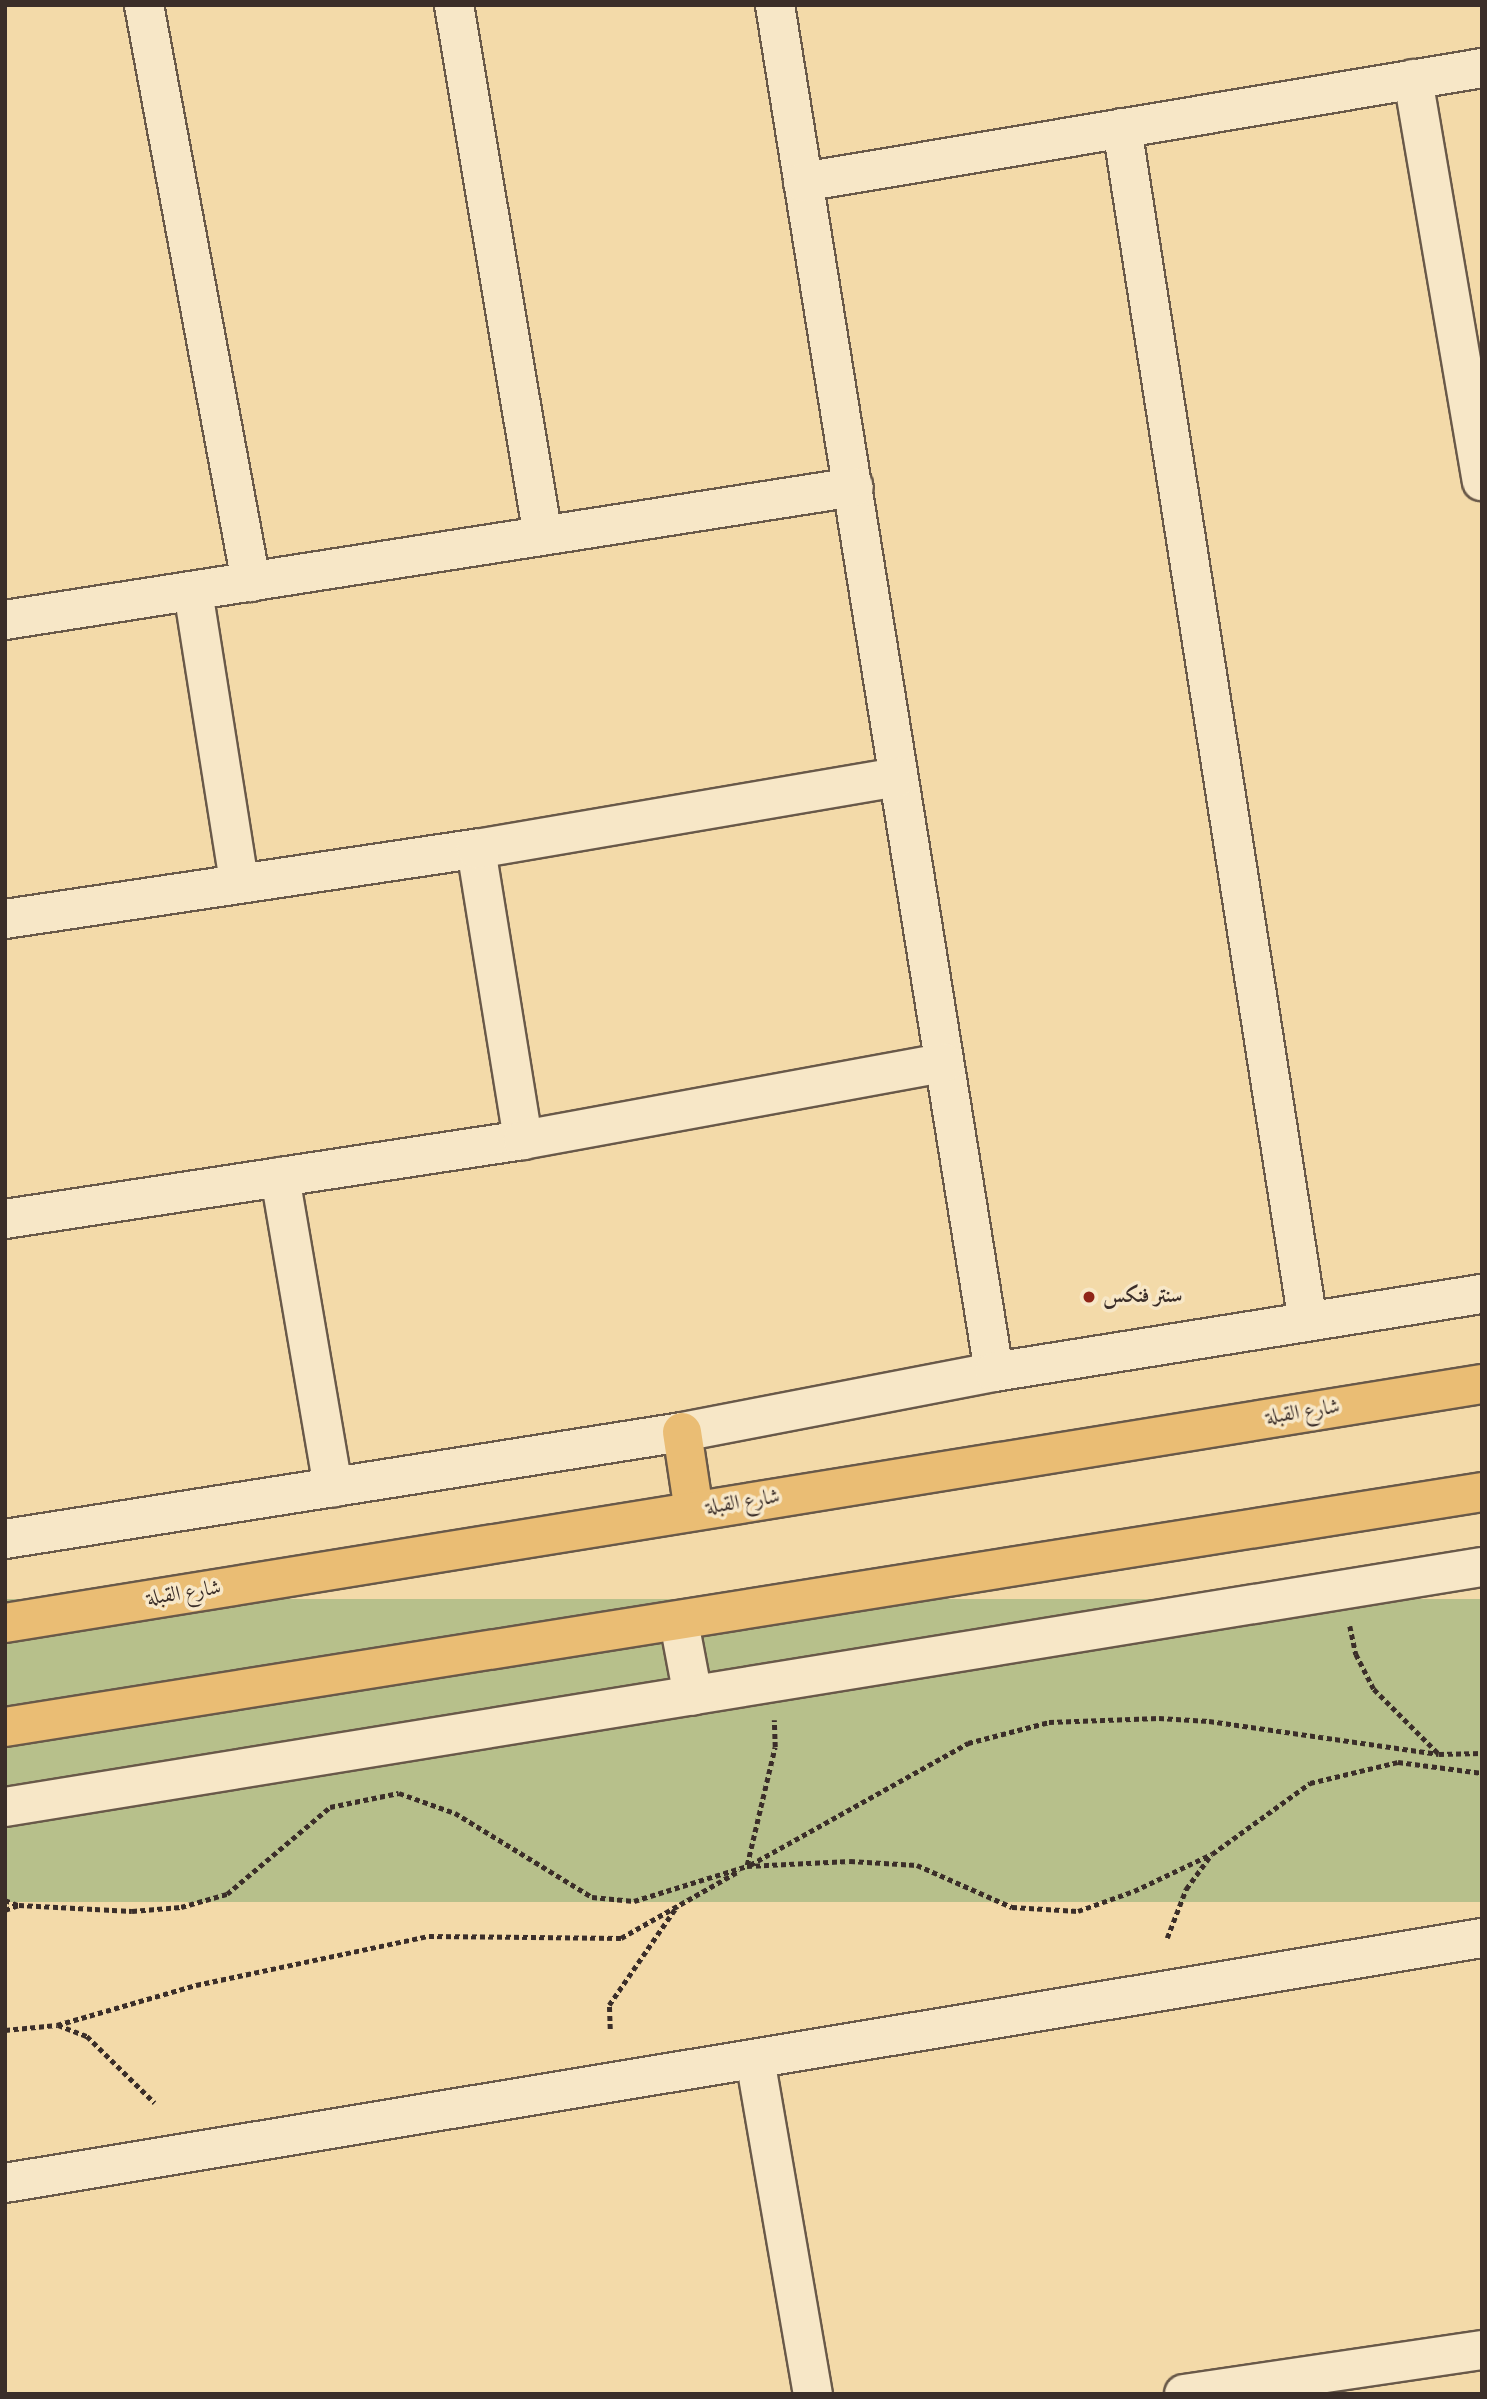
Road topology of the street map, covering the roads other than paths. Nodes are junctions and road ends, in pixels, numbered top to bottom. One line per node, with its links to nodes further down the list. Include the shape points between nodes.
1 (144, 5): 11 (street)
2 (454, 5): 10 (street)
3 (775, 5): 7 (street)
4 (1482, 68): 5 (street)
5 (1413, 79): 6 (street); 8 (street)
6 (1122, 128): 7 (street); 23 (street)
7 (803, 182): 9 (street)
8 (1482, 481)
9 (855, 488): 10 (street); 14 (street)
10 (543, 536): 11 (street)
11 (251, 582): 12 (street)
12 (193, 591): 13 (street); 16 (street)
13 (5, 620)
14 (898, 776): 15 (street); 18 (street)
15 (476, 849): 16 (street); 19 (street)
16 (239, 883): 17 (street)
17 (5, 919)
18 (944, 1063): 19 (street); 24 (street)
19 (523, 1140): 20 (street)
20 (280, 1177): 21 (street); 27 (street)
21 (5, 1219)
22 (1482, 1293): 23 (street)
23 (1308, 1322): 24 (street)
24 (994, 1371): 26 (street)
25 (1482, 1384): 29 (main road, شارع القبلة)
26 (682, 1432): 27 (street); 29 (main road)
27 (333, 1488): 30 (street)
28 (1482, 1492): 32 (main road)
29 (694, 1511): 33 (main road, شارع القبلة)
30 (5, 1539)
31 (1482, 1567): 34 (street)
32 (680, 1622): 34 (street); 35 (main road)
33 (5, 1623)
34 (693, 1696): 36 (street)
35 (5, 1727)
36 (5, 1807)
37 (1482, 1938): 38 (street)
38 (755, 2059): 39 (street); 41 (street)
39 (5, 2183)
40 (1482, 2350): 42 (street)
41 (813, 2394)
42 (1184, 2394)

